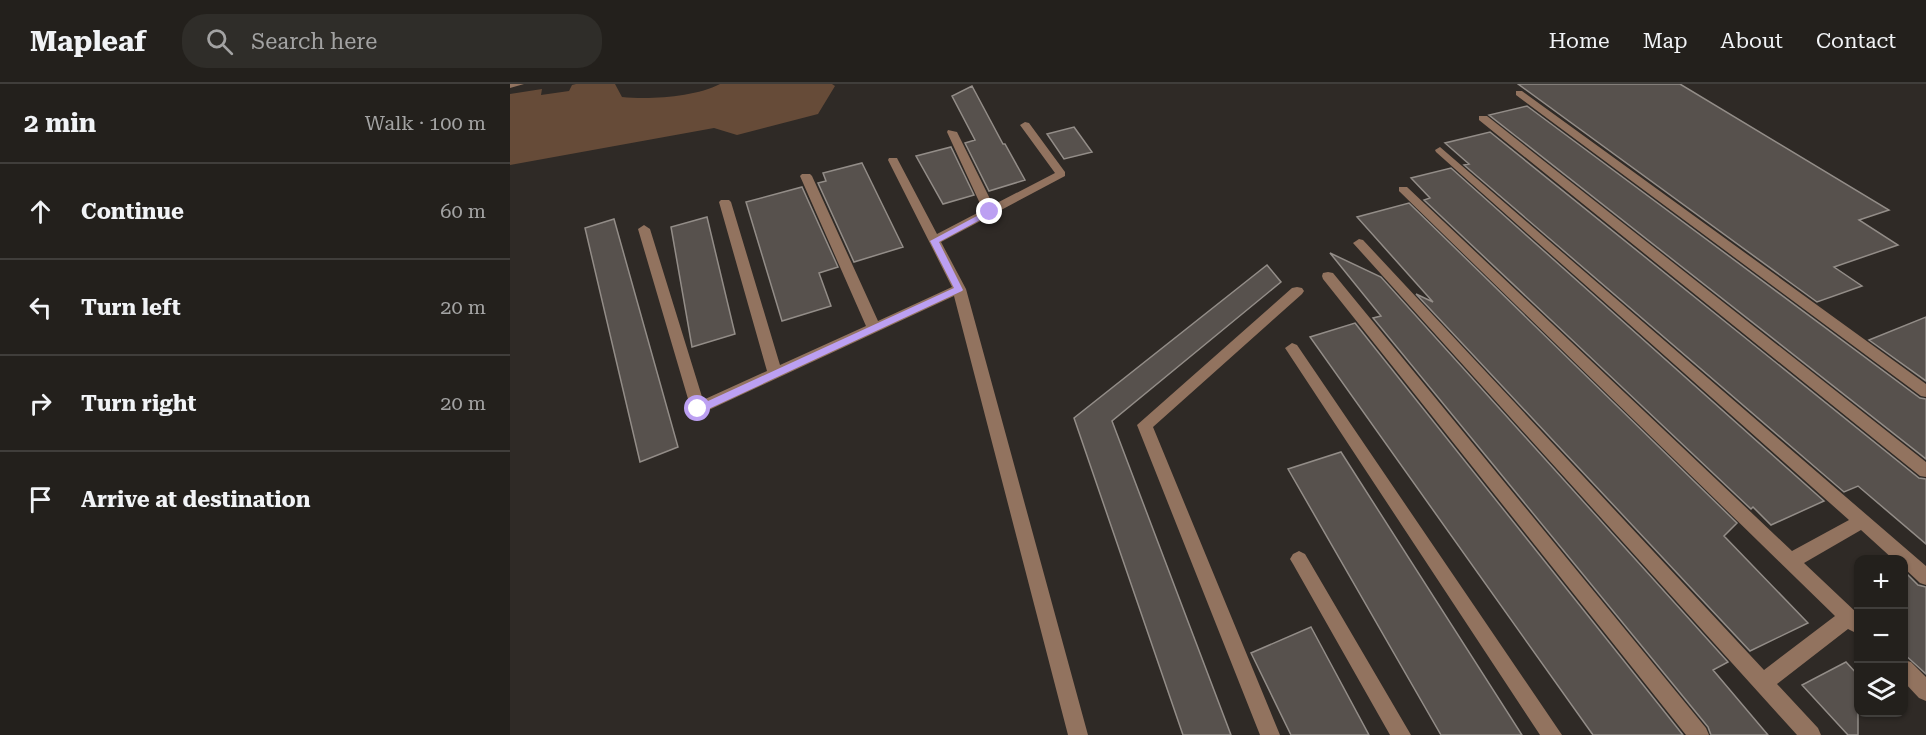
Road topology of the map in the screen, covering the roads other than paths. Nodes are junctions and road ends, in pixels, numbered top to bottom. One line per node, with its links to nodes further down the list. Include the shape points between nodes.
1 (519, 84): 2 (street)
2 (510, 85)
3 (1519, 93): 22 (street)
4 (1483, 118): 23 (street)
5 (1025, 125): 12 (street, via 1061,174)
6 (952, 132): 12 (street)
7 (1440, 150): 24 (street)
8 (893, 160): 14 (street)
9 (806, 176): 19 (street)
10 (1402, 189): 26 (street)
11 (725, 202): 21 (street)
12 (990, 212): 14 (street)
13 (644, 229): 21 (street, via 698,409)
14 (934, 241): 17 (street)
15 (1359, 243): 30 (street)
16 (1328, 276): 36 (street)
17 (959, 290): 19 (street); 32 (street)
18 (1297, 291): 33 (street, via 1145,425)
19 (874, 328): 21 (street)
20 (1292, 348): 35 (street)
21 (775, 374)
22 (1926, 392)
23 (1926, 471)
24 (1862, 521): 26 (street); 27 (street)
25 (1299, 559): 34 (street)
26 (1791, 561): 28 (street)
27 (1926, 577)
28 (1854, 622): 30 (street)
29 (1908, 673): 31 (street)
30 (1762, 683): 37 (street)
31 (1926, 691)
32 (1078, 735)
33 (1270, 735)
34 (1401, 735)
35 (1552, 735)
36 (1699, 735)
37 (1811, 735)

